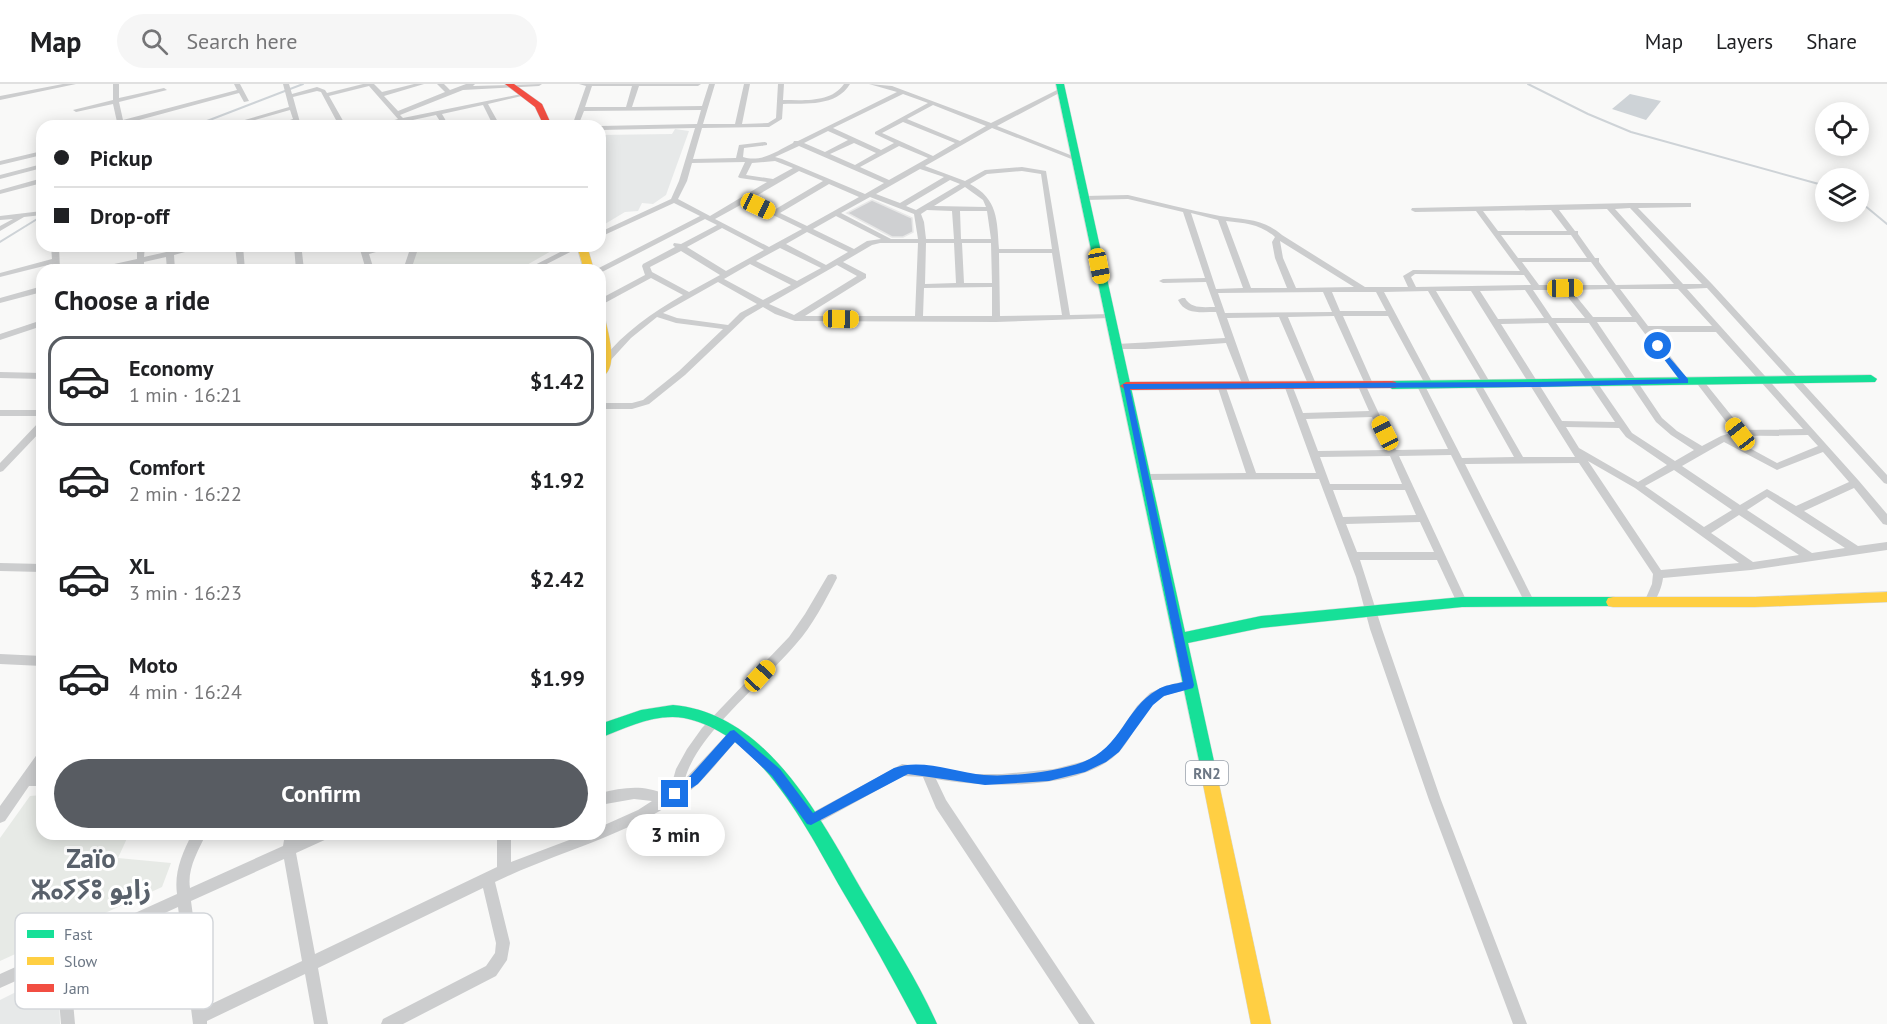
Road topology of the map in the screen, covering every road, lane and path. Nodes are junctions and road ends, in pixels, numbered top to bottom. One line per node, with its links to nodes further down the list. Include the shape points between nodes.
1 (73, 84): 29 (street)
2 (116, 84): 30 (street)
3 (371, 84): 27 (street); 28 (street)
4 (421, 84): 28 (street)
5 (440, 84): 25 (street)
6 (472, 84): 22 (street)
7 (510, 84): 8 (street); 22 (street); 26 (main road)
8 (539, 84)
9 (582, 84): 10 (street)
10 (590, 84): 11 (street); 37 (street)
11 (636, 84): 12 (street); 38 (street)
12 (678, 84): 13 (street)
13 (698, 84)
14 (712, 84): 36 (street)
15 (747, 84): 55 (street)
16 (782, 84): 32 (street)
17 (847, 84): 32 (street, via 823,101)
18 (872, 84): 24 (street)
19 (163, 87): 30 (street); 40 (street)
20 (238, 87): 31 (street); 40 (street)
21 (1061, 87): 57 (street); 70 (main road, RN2)
22 (464, 88): 25 (street)
23 (289, 90): 27 (street, via 317,89); 35 (street)
24 (902, 92): 34 (street); 59 (street)
25 (449, 93): 42 (street)
26 (524, 94): 33 (street); 53 (main road, via 538,106)
27 (326, 95): 48 (street)
28 (379, 95): 42 (street)
29 (0, 98)
30 (116, 100): 39 (street); 44 (street)
31 (246, 101)
32 (781, 102): 60 (street, via 779,119)
33 (485, 103): 41 (street); 52 (street)
34 (933, 103): 43 (street); 57 (street)
35 (292, 108): 46 (street); 47 (street)
36 (706, 108): 38 (street); 56 (street)
37 (580, 109): 38 (street); 54 (street)
38 (628, 109)
39 (76, 110)
40 (169, 110): 45 (street)
41 (438, 113): 50 (street); 51 (street)
42 (396, 114): 49 (street)
43 (901, 119): 63 (street, via 877,132); 64 (street)
44 (120, 120)
45 (132, 120)
46 (249, 120)
47 (296, 120)
48 (339, 120)
49 (401, 120)
50 (414, 120)
51 (442, 120)
52 (494, 120)
53 (545, 120)
54 (576, 120)
55 (738, 125): 56 (street); 60 (street)
56 (699, 126): 58 (street); 72 (street)
57 (991, 126): 64 (street); 70 (street)
58 (606, 128)
59 (827, 128): 61 (street); 62 (street)
60 (767, 135): 68 (street); 71 (street, via 740,147 739,158)
61 (854, 140): 65 (street); 67 (street)
62 (796, 142): 67 (street); 68 (street)
63 (899, 143): 65 (street); 69 (street)
64 (960, 143): 69 (street)
65 (882, 153): 75 (street)
66 (36, 154): 73 (street)
67 (826, 154): 75 (street)
68 (771, 156): 71 (street); 77 (street)
69 (933, 158): 74 (street)
70 (1076, 159): 87 (main road, RN2)
71 (745, 160): 72 (street); 80 (street, via 742,177)
72 (688, 161): 89 (street)
73 (0, 163)
74 (919, 166): 79 (street); 83 (street)
75 (856, 167): 83 (street)
76 (36, 168): 78 (street)
77 (798, 168): 80 (street); 81 (street)
78 (0, 177)
79 (948, 178): 84 (street); 93 (street)
80 (774, 181): 88 (street)
81 (829, 181): 86 (street); 102 (street)
82 (36, 183): 85 (street)
83 (890, 183): 86 (street)
84 (963, 185): 95 (street); 97 (street, via 981,194); 125 (street, via 991,170 1044,172)
85 (0, 192)
86 (868, 196): 93 (street); 103 (street)
87 (1085, 198): 99 (street, via 1128,197); 181 (main road, RN2)
88 (746, 199): 102 (street); 107 (street)
89 (674, 200): 107 (street); 112 (street)
90 (1631, 205): 91 (street); 92 (street); 156 (street)
91 (1688, 205)
92 (1609, 206): 94 (street); 158 (street)
93 (899, 207): 104 (street)
94 (1553, 207): 96 (street); 114 (street)
95 (925, 208): 98 (street); 104 (street)
96 (1478, 208): 100 (street); 113 (street)
97 (991, 209): 98 (street); 120 (street)
98 (957, 210): 119 (street)
99 (1186, 210): 108 (street); 150 (street)
100 (1415, 210)
101 (36, 213): 105 (street)
102 (774, 213): 111 (street)
103 (835, 213): 111 (street); 117 (street)
104 (917, 213): 118 (street)
105 (26, 214): 106 (street); 110 (street)
106 (0, 218)
107 (707, 218): 109 (street); 115 (street)
108 (1221, 218): 116 (street, via 1261,224); 162 (street)
109 (721, 226): 122 (street); 123 (street)
110 (0, 229)
111 (807, 229): 121 (street); 130 (street)
112 (606, 232)
113 (1497, 233): 114 (street); 133 (street)
114 (1575, 233): 134 (street)
115 (665, 237): 122 (street); 144 (street)
116 (1279, 237): 160 (street, via 1279,258); 164 (street)
117 (890, 241): 118 (street); 130 (street, via 874,242)
118 (921, 241): 119 (street); 154 (street)
119 (957, 242): 120 (street); 155 (street)
120 (994, 242): 124 (street)
121 (779, 244): 123 (street); 145 (street)
122 (680, 247): 148 (street, via 646,266); 149 (street)
123 (769, 250): 136 (street)
124 (994, 251): 125 (street); 153 (street)
125 (1056, 251): 182 (street)
126 (56, 252): 132 (street)
127 (141, 252): 135 (street)
128 (178, 252): 131 (street)
129 (566, 252): 142 (street)
130 (854, 252): 137 (street)
131 (170, 254): 135 (street); 141 (street)
132 (56, 260): 138 (street); 139 (street)
133 (1516, 260): 134 (street); 146 (street)
134 (1596, 260): 157 (street)
135 (140, 261): 140 (street)
136 (750, 261): 149 (street); 152 (street)
137 (837, 262): 145 (street); 183 (street, via 863,276)
138 (41, 264)
139 (56, 264)
140 (126, 264)
141 (171, 264)
142 (541, 264)
143 (36, 265): 147 (street)
144 (606, 266)
145 (827, 268): 152 (street)
146 (1525, 273): 161 (street); 166 (street, via 1413,272 1407,276)
147 (0, 275)
148 (651, 275): 171 (street); 172 (street)
149 (722, 277): 171 (street); 175 (street)
150 (1209, 280): 151 (street); 170 (street)
151 (1164, 281)
152 (798, 285): 175 (street)
153 (997, 285): 155 (street); 185 (street)
154 (920, 286): 155 (street); 184 (street)
155 (960, 286)
156 (1709, 286): 158 (street); 202 (street)
157 (1615, 287): 158 (street); 159 (street); 186 (street)
158 (1680, 287): 193 (street)
159 (1565, 288): 161 (street); 187 (street)
160 (1292, 289): 162 (street); 163 (street)
161 (1533, 289): 168 (street); 188 (street)
162 (1248, 290): 170 (street)
163 (1326, 290): 164 (street); 180 (street)
164 (1364, 290): 165 (street)
165 (1379, 290): 166 (street); 177 (street)
166 (1413, 290): 167 (street)
167 (1431, 290): 168 (street); 209 (street)
168 (1474, 290): 189 (street)
169 (36, 291): 174 (street)
170 (1213, 291): 176 (street)
171 (689, 296): 178 (street)
172 (606, 299)
173 (1182, 300): 176 (street, via 1191,309)
174 (0, 301)
175 (763, 304): 183 (street); 191 (street, via 742,315)
176 (1221, 313): 179 (street); 195 (street)
177 (1391, 313): 180 (street); 208 (street)
178 (656, 314): 191 (street); 197 (street)
179 (1282, 314): 180 (street); 206 (street)
180 (1336, 314): 207 (street)
181 (1110, 316): 182 (street); 196 (main road, RN2)
182 (1066, 317): 185 (street)
183 (795, 318): 184 (street)
184 (919, 319): 185 (street)
185 (996, 319)
186 (1637, 319): 187 (street); 192 (street)
187 (1591, 320): 188 (street); 203 (street)
188 (1550, 321): 189 (street); 205 (street)
189 (1494, 322): 211 (street)
190 (36, 325): 194 (street)
191 (730, 328): 215 (street, via 646,402)
192 (1644, 329): 193 (street); 201 (street)
193 (1717, 329): 204 (street)
194 (0, 337)
195 (1230, 340): 196 (street); 214 (street)
196 (1117, 347): 212 (main road, RN2)
197 (606, 360)
198 (0, 375): 199 (street)
199 (36, 376)
200 (1871, 379): 202 (main road)
201 (1692, 381): 203 (main road); 204 (main road); 224 (street)
202 (1796, 381): 204 (main road); 238 (street)
203 (1635, 382): 205 (main road); 228 (street, via 1665,427)
204 (1765, 382): 223 (street)
205 (1592, 383): 211 (main road); 221 (street)
206 (1312, 384): 207 (main road); 210 (main road)
207 (1365, 384): 208 (main road); 218 (street)
208 (1424, 384): 209 (main road); 231 (street)
209 (1482, 384): 211 (main road); 232 (street)
210 (1288, 385): 214 (main road); 219 (street)
211 (1536, 385): 220 (street)
212 (1126, 386): 213 (main road); 237 (main road, RN2)
213 (1221, 386): 214 (main road); 236 (street)
214 (1247, 386)
215 (606, 406)
216 (0, 413): 217 (street)
217 (36, 413)
218 (1375, 414): 219 (street); 229 (street)
219 (1300, 416): 230 (street)
220 (1560, 424): 221 (street); 227 (street)
221 (1620, 425): 234 (street)
222 (36, 431): 235 (street)
223 (1809, 432): 224 (street); 226 (street)
224 (1740, 434): 225 (street)
225 (1724, 438): 226 (street, via 1777,467); 228 (street)
226 (1822, 448): 240 (street)
227 (1575, 449): 233 (street); 241 (street)
228 (1701, 450): 234 (street)
229 (1395, 453): 230 (street); 231 (street); 242 (street)
230 (1315, 454): 239 (street)
231 (1457, 456): 232 (street); 261 (street)
232 (1520, 460): 233 (street)
233 (1582, 460): 257 (street)
234 (1673, 465): 241 (street); 244 (street)
235 (0, 470)
236 (1252, 476): 237 (street); 239 (street)
237 (1146, 477): 264 (main road, RN2)
238 (1887, 481)
239 (1325, 482): 242 (street); 246 (street)
240 (1856, 483): 243 (street); 247 (street)
241 (1638, 486): 248 (street)
242 (1410, 487): 245 (street)
243 (1797, 510): 244 (street, via 1767,492); 250 (street)
244 (1740, 511): 248 (street); 253 (street)
245 (1422, 518): 246 (street); 252 (street)
246 (1341, 521): 251 (street)
247 (1887, 521)
248 (1703, 533): 254 (street)
249 (1887, 546): 250 (street)
250 (1856, 550): 253 (street)
251 (1353, 556): 252 (street); 263 (street)
252 (1441, 556): 262 (street)
253 (1808, 556): 254 (street)
254 (1751, 566): 257 (street)
255 (0, 567): 256 (street)
256 (36, 568)
257 (1658, 574): 260 (street)
258 (832, 578): 268 (street, via 793,640)
259 (1887, 597): 260 (main road, via 1755,602)
260 (1650, 600): 261 (main road)
261 (1529, 601): 262 (main road)
262 (1462, 602): 263 (main road)
263 (1372, 612): 264 (main road, via 1261,622); 302 (street, via 1431,790)
264 (1180, 639): 267 (main road, RN2)
265 (0, 659): 266 (street)
266 (36, 661)
267 (1189, 685): 272 (street, via 1161,692 1149,701 1114,748 1085,767 1049,776 985,780); 301 (main road, RN2)
268 (715, 722): 269 (main road, via 695,714 671,712); 270 (main road); 275 (street, via 686,763)
269 (606, 729)
270 (734, 735): 275 (street, via 694,780); 278 (main road, via 776,772)
271 (36, 766): 273 (street)
272 (927, 772): 278 (street, via 902,770); 300 (street, via 941,804)
273 (26, 780): 274 (street); 277 (street)
274 (36, 780)
275 (670, 797): 276 (street, via 642,792); 279 (street)
276 (606, 798)
277 (0, 817)
278 (811, 820): 299 (main road)
279 (606, 831)
280 (196, 840): 288 (street, via 182,880)
281 (291, 840): 285 (street)
282 (311, 840): 285 (street)
283 (504, 840): 286 (street)
284 (584, 840): 286 (street)
285 (289, 850): 288 (street); 291 (street)
286 (504, 871): 287 (street)
287 (488, 879): 291 (street); 298 (street, via 503,943 498,963 491,971)
288 (183, 897): 289 (street); 290 (street)
289 (150, 913)
290 (185, 913)
291 (310, 964): 295 (street); 297 (street)
292 (15, 975): 293 (street)
293 (0, 981)
294 (67, 1009): 296 (street)
295 (200, 1021)
296 (68, 1024)
297 (321, 1024)
298 (388, 1024)
299 (927, 1024)
300 (1089, 1024)
301 (1261, 1024)
302 (1520, 1024)

